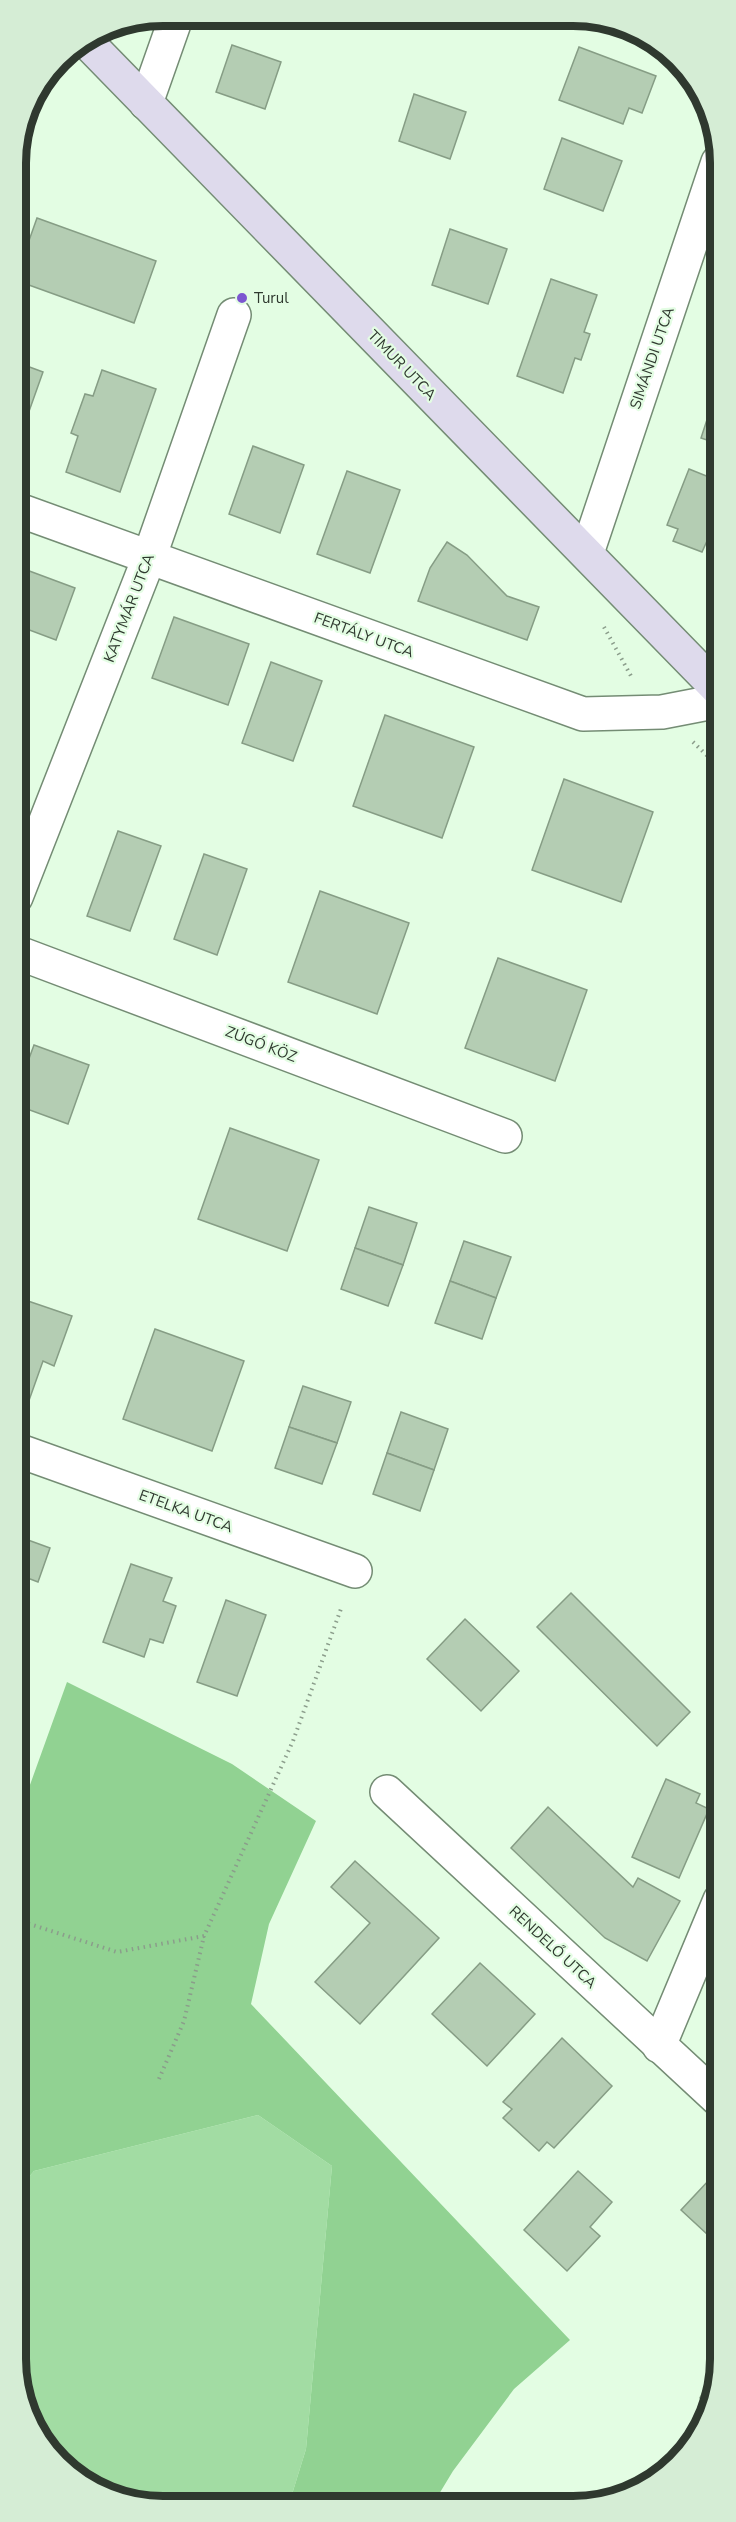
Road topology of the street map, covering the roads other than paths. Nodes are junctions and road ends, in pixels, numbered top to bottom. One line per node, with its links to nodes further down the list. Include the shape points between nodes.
1 (173, 26): 3 (street)
2 (92, 46): 3 (street, TIMUR UTCA)
3 (146, 103): 7 (street, TIMUR UTCA)
4 (711, 183): 7 (street, SIMÁNDI UTCA)
5 (234, 315): 8 (street, KATYMÁR UTCA)
6 (26, 512): 8 (street, FERTÁLY UTCA)
7 (587, 553): 9 (street, TIMUR UTCA)
8 (149, 558): 10 (street, FERTÁLY UTCA, via 583,714 662,712); 11 (street, KATYMÁR UTCA)
9 (711, 681)
10 (711, 703)
11 (26, 872)
12 (26, 956): 13 (street, ZÚGÓ KÖZ)
13 (505, 1136)
14 (26, 1453): 15 (street, ETELKA UTCA)
15 (355, 1571)
16 (387, 1792): 18 (street, RENDELŐ UTCA)
17 (710, 1923): 18 (street)
18 (659, 2046): 19 (street, RENDELŐ UTCA)
19 (710, 2092)

